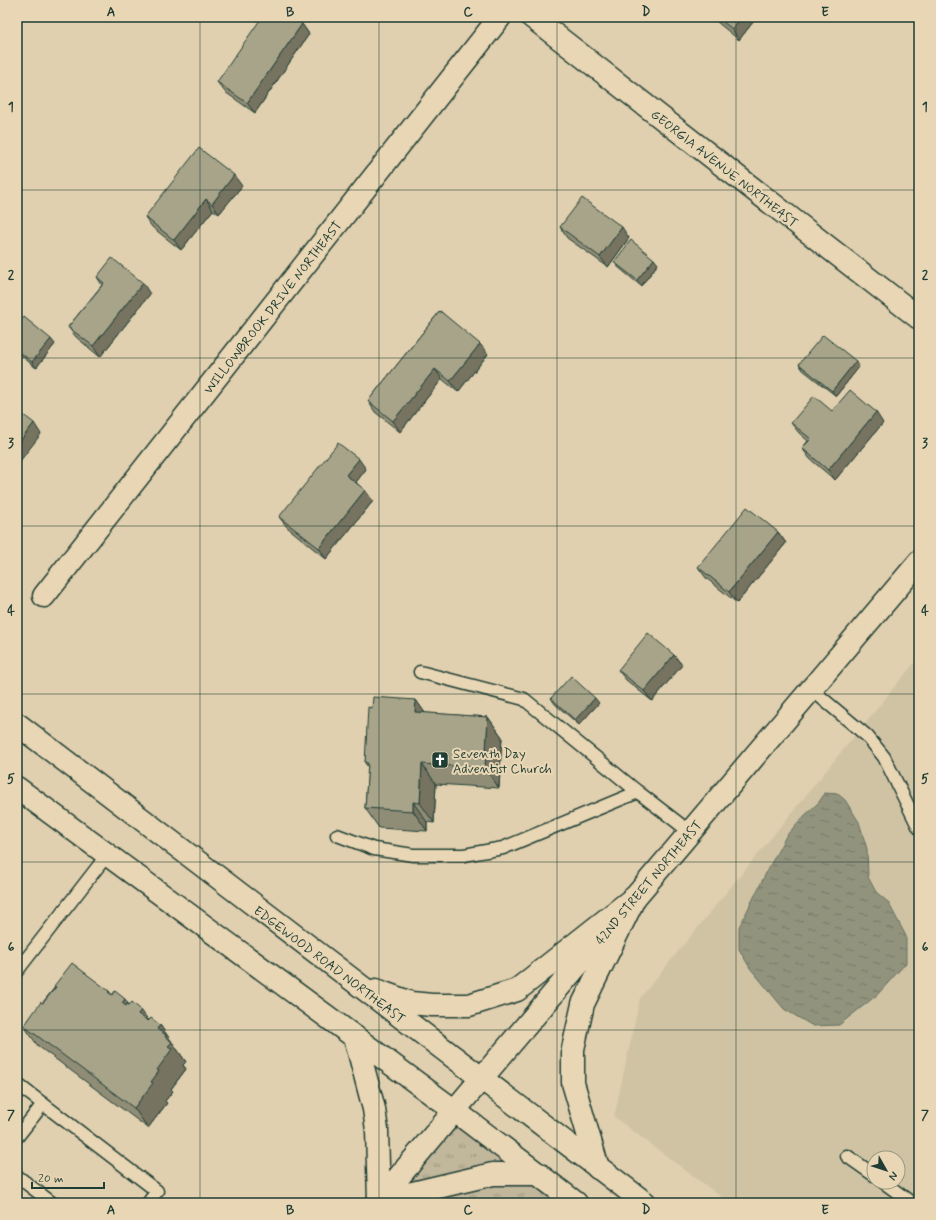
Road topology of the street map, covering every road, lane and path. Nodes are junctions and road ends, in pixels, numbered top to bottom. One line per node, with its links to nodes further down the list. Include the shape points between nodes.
1 (500, 17): 5 (main road, WILLOWBROOK DRIVE NORTHEAST)
2 (532, 17): 3 (main road, GEORGIA AVENUE NORTHEAST)
3 (919, 318)
4 (919, 562): 7 (main road, 42ND STREET NORTHEAST)
5 (44, 596)
6 (420, 672): 10 (lane, via 524,699)
7 (811, 689): 11 (lane, via 867,736 884,757); 12 (main road, 42ND STREET NORTHEAST)
8 (17, 724): 17 (main road, EDGEWOOD ROAD NORTHEAST)
9 (17, 788): 14 (main road)
10 (638, 792): 12 (lane); 13 (lane, via 503,848 464,855 413,856 374,849)
11 (919, 828)
12 (690, 832): 15 (main road, 42ND STREET NORTHEAST)
13 (337, 835)
14 (107, 854): 16 (lane); 18 (main road)
15 (635, 897): 17 (main road, via 517,990 469,1005 432,1006 411,1003); 19 (main road, 42ND STREET NORTHEAST); 25 (main road, via 583,1004 573,1050 573,1084)
16 (17, 971)
17 (355, 983): 19 (main road, EDGEWOOD ROAD NORTHEAST)
18 (355, 1037): 22 (main road); 30 (main road, via 377,1130)
19 (481, 1079): 22 (main road, 42ND STREET NORTHEAST); 25 (main road, EDGEWOOD ROAD NORTHEAST)
20 (17, 1084): 21 (lane)
21 (42, 1104): 23 (lane); 32 (lane, via 157,1191)
22 (455, 1111): 27 (main road); 30 (main road, 42ND STREET NORTHEAST)
23 (17, 1138)
24 (848, 1156): 26 (lane)
25 (598, 1168): 34 (main road, EDGEWOOD ROAD NORTHEAST)
26 (866, 1169)
27 (539, 1174): 30 (main road, via 493,1174); 33 (main road)
28 (17, 1176): 31 (lane)
29 (894, 1190): 35 (lane)
30 (378, 1202)
31 (52, 1203)
32 (148, 1203)
33 (576, 1203)
34 (644, 1203)
35 (912, 1203)

